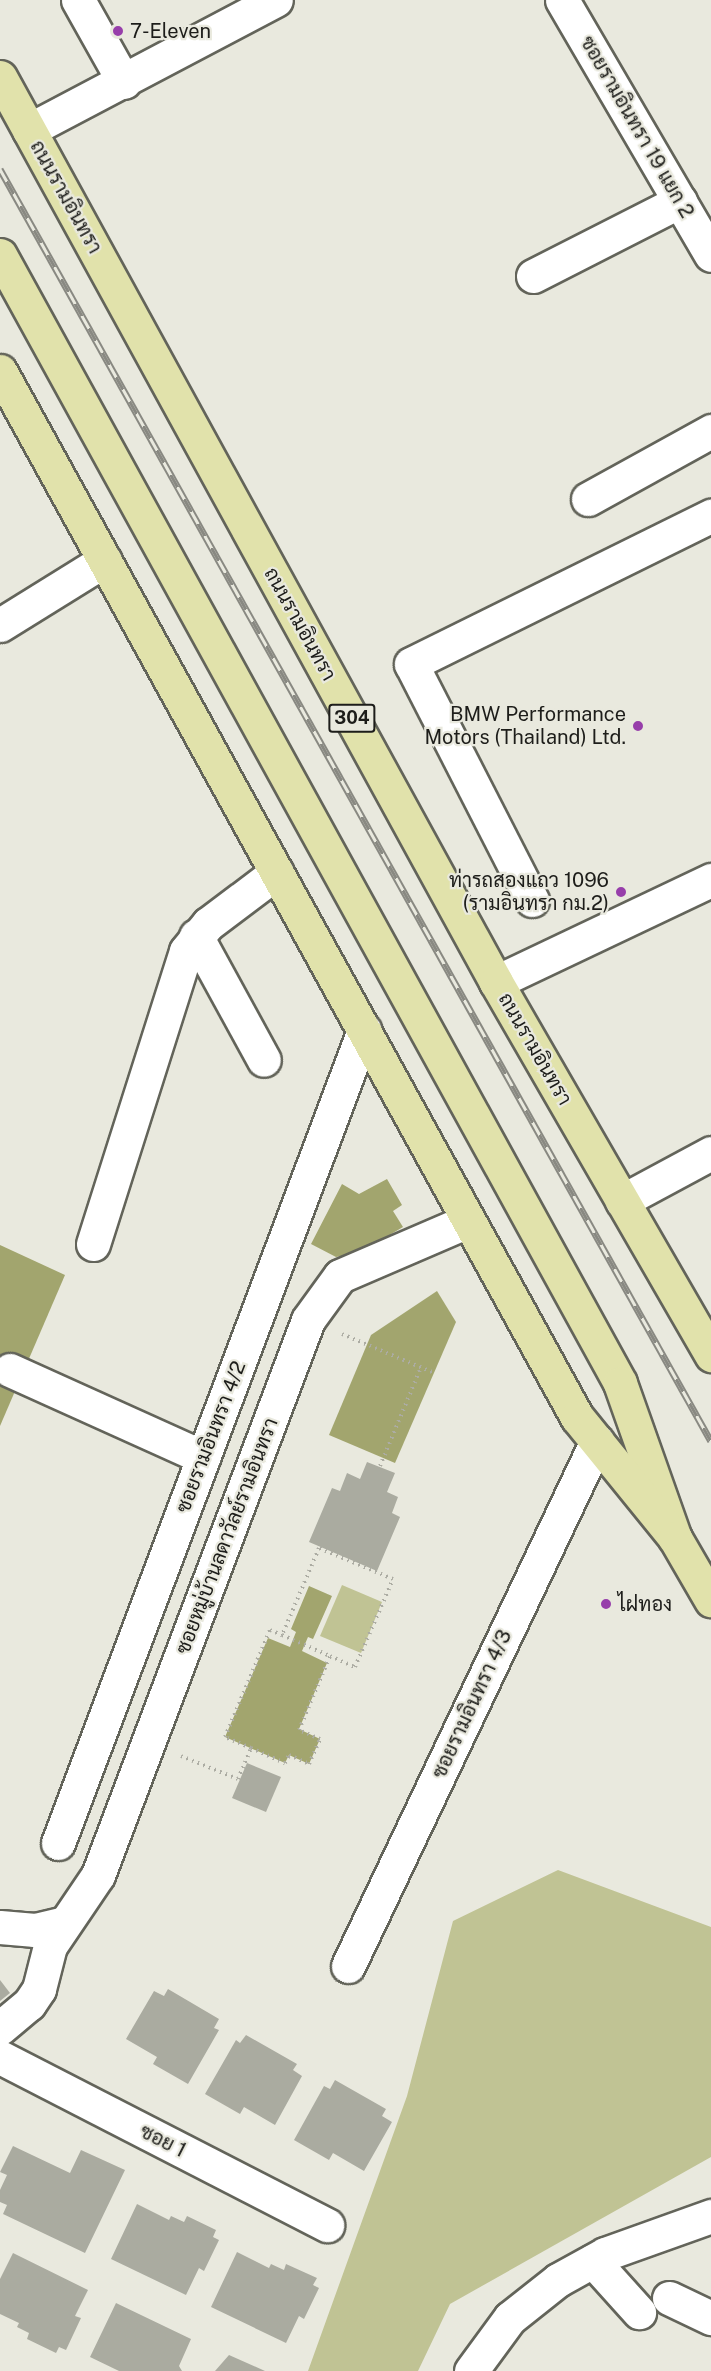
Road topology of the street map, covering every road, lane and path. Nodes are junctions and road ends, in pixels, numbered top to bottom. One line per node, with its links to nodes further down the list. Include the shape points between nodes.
1 (78, 0): 5 (street)
2 (276, 0): 5 (street)
3 (562, 0): 7 (street, ซอยรามอินทรา 19 แยก 2)
4 (0, 77): 6 (main road, ถนนรามอินทรา / 304)
5 (124, 82): 6 (street)
6 (29, 130): 21 (main road, ถนนรามอินทรา / 304)
7 (680, 201): 9 (street, ซอยรามอินทรา 19 แยก 2); 10 (street)
8 (0, 255): 36 (main road, via 137,498 620,1383)
9 (711, 255)
10 (533, 276)
11 (0, 371): 15 (main road)
12 (711, 431): 13 (street)
13 (588, 500)
14 (711, 516): 19 (street, via 411,664)
15 (105, 560): 16 (street); 17 (main road)
16 (0, 625)
17 (277, 872): 20 (street); 22 (main road)
18 (711, 879): 21 (street)
19 (532, 900)
20 (196, 936): 23 (street); 27 (street, via 178,969)
21 (496, 982): 25 (main road, ถนนรามอินทรา / 304)
22 (364, 1030): 26 (main road); 34 (street, ซอยรามอินทรา 4/2)
23 (264, 1060)
24 (711, 1153): 25 (street)
25 (622, 1201): 29 (main road, ถนนรามอินทรา / 304)
26 (468, 1221): 28 (street, ซอยหมู่บ้านลดาวัลย์รามอินทรา, via 340,1276); 33 (main road, via 577,1417)
27 (93, 1244)
28 (308, 1320): 30 (path); 40 (street, ซอยหมู่บ้านลดาวัลย์รามอินทรา)
29 (711, 1355)
30 (421, 1367): 32 (path); 35 (path)
31 (10, 1370): 34 (street)
32 (432, 1372)
33 (597, 1441): 36 (main road); 45 (street, ซอยรามอินทรา 4/3)
34 (203, 1457): 42 (street, ซอยรามอินทรา 4/2)
35 (380, 1466)
36 (675, 1539): 37 (main road)
37 (711, 1600)
38 (282, 1635): 39 (path); 39 (path, via 319,1548 393,1579 356,1667); 41 (path, via 270,1630 225,1737)
39 (330, 1656): 41 (path, via 299,1730 320,1739 309,1764 289,1755 285,1763)
40 (148, 1742): 41 (path, via 237,1779); 43 (street, ซอยหมู่บ้านลดาวัลย์รามอินทรา, via 99,1875)
41 (251, 1748)
42 (58, 1843)
43 (61, 1924): 44 (street, via 35,1930); 46 (street, ซอยหมู่บ้านลดาวัลย์รามอินทรา, via 45,1958 39,1989 29,2004)
44 (0, 1927)
45 (348, 1966)
46 (0, 2028)
47 (0, 2057): 49 (street, ซอย 1)
48 (711, 2216): 50 (street)
49 (327, 2225)
50 (593, 2261): 52 (street); 54 (street, via 526,2304)
51 (669, 2298): 53 (street)
52 (639, 2312)
53 (711, 2318)
54 (471, 2371)

